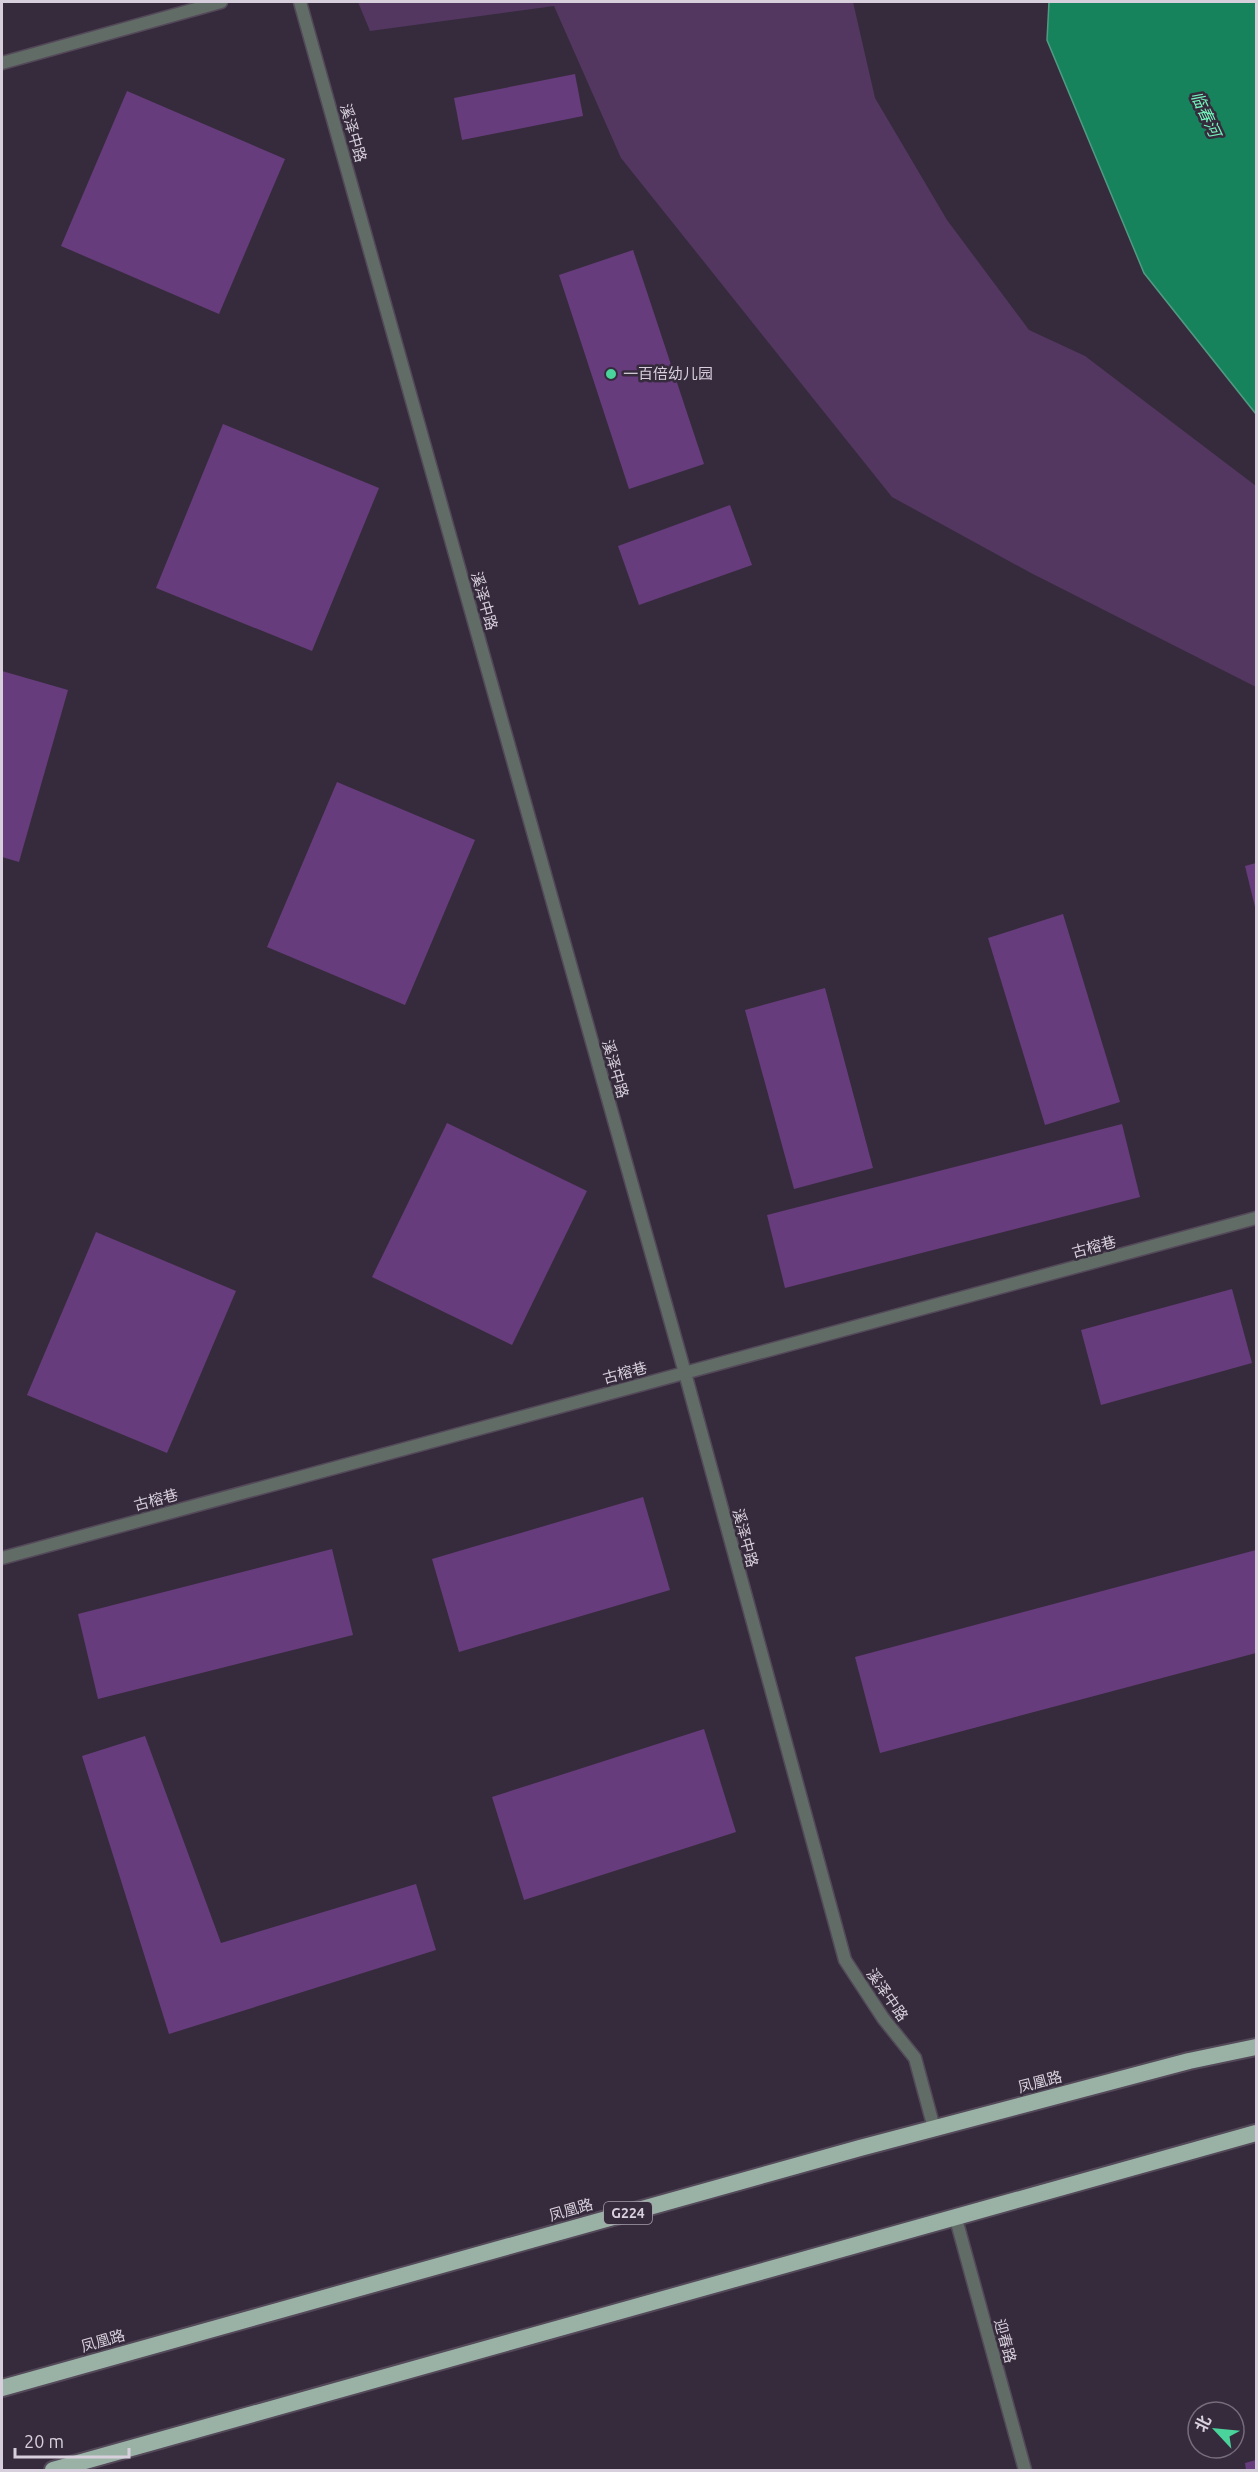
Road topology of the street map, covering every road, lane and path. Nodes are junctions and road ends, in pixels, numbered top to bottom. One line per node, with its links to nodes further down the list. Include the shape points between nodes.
1 (221, 2): 3 (street)
2 (300, 2): 5 (street, 溪泽中路)
3 (2, 63)
4 (1257, 1218): 5 (street, 古榕巷)
5 (685, 1373): 6 (street, 古榕巷); 8 (street, 溪泽中路, via 845,1960 915,2058)
6 (2, 1558)
7 (1257, 2047): 8 (highway, 凤凰路 / G224)
8 (934, 2128): 11 (highway, 凤凰路 / G224)
9 (1257, 2133): 10 (highway)
10 (956, 2219): 12 (highway); 13 (street, 迎春路)
11 (2, 2388)
12 (53, 2470)
13 (1025, 2470)

